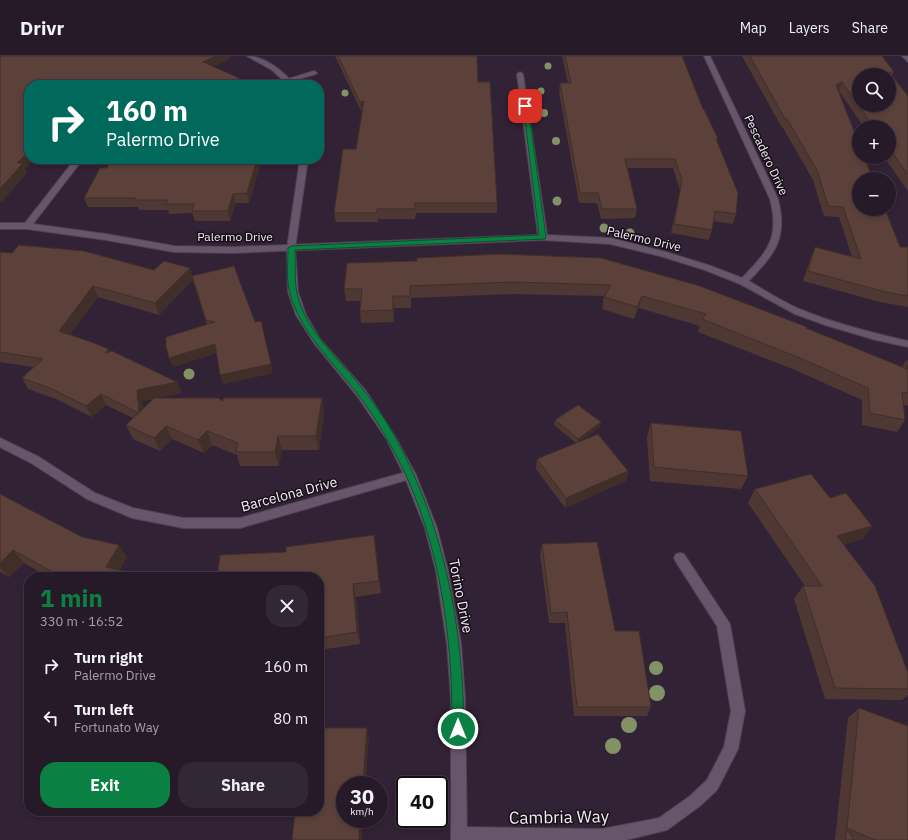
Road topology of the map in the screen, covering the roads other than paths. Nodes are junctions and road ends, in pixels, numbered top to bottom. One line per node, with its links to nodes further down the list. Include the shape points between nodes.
1 (250, 56): 7 (street)
2 (707, 56): 15 (street, Pescadero Drive, via 778,212 777,238 766,257)
3 (905, 56): 4 (street)
4 (908, 60)
5 (314, 73): 8 (street)
6 (520, 74): 13 (street)
7 (288, 80)
8 (295, 80)
9 (76, 164): 12 (street)
10 (303, 164): 14 (street, Torino Drive)
11 (0, 226): 12 (street, Palermo Drive)
12 (27, 226): 14 (street, Palermo Drive, via 174,249)
13 (543, 237): 14 (street, Palermo Drive); 15 (street, Palermo Drive, via 610,241 663,254)
14 (291, 248): 18 (street, Torino Drive, via 293,292 302,315 317,341 362,394 391,438)
15 (743, 282): 16 (street, Palermo Drive, via 798,312 876,337)
16 (908, 344)
17 (0, 442): 18 (street, Barcelona Drive, via 35,460 91,496 132,513 183,523 240,523)
18 (410, 475): 20 (street, Torino Drive, via 438,557 454,644 458,699)
19 (680, 558): 20 (street, Cambria Way, via 722,624 738,711 731,749 712,785 662,825 602,837)
20 (459, 837)

